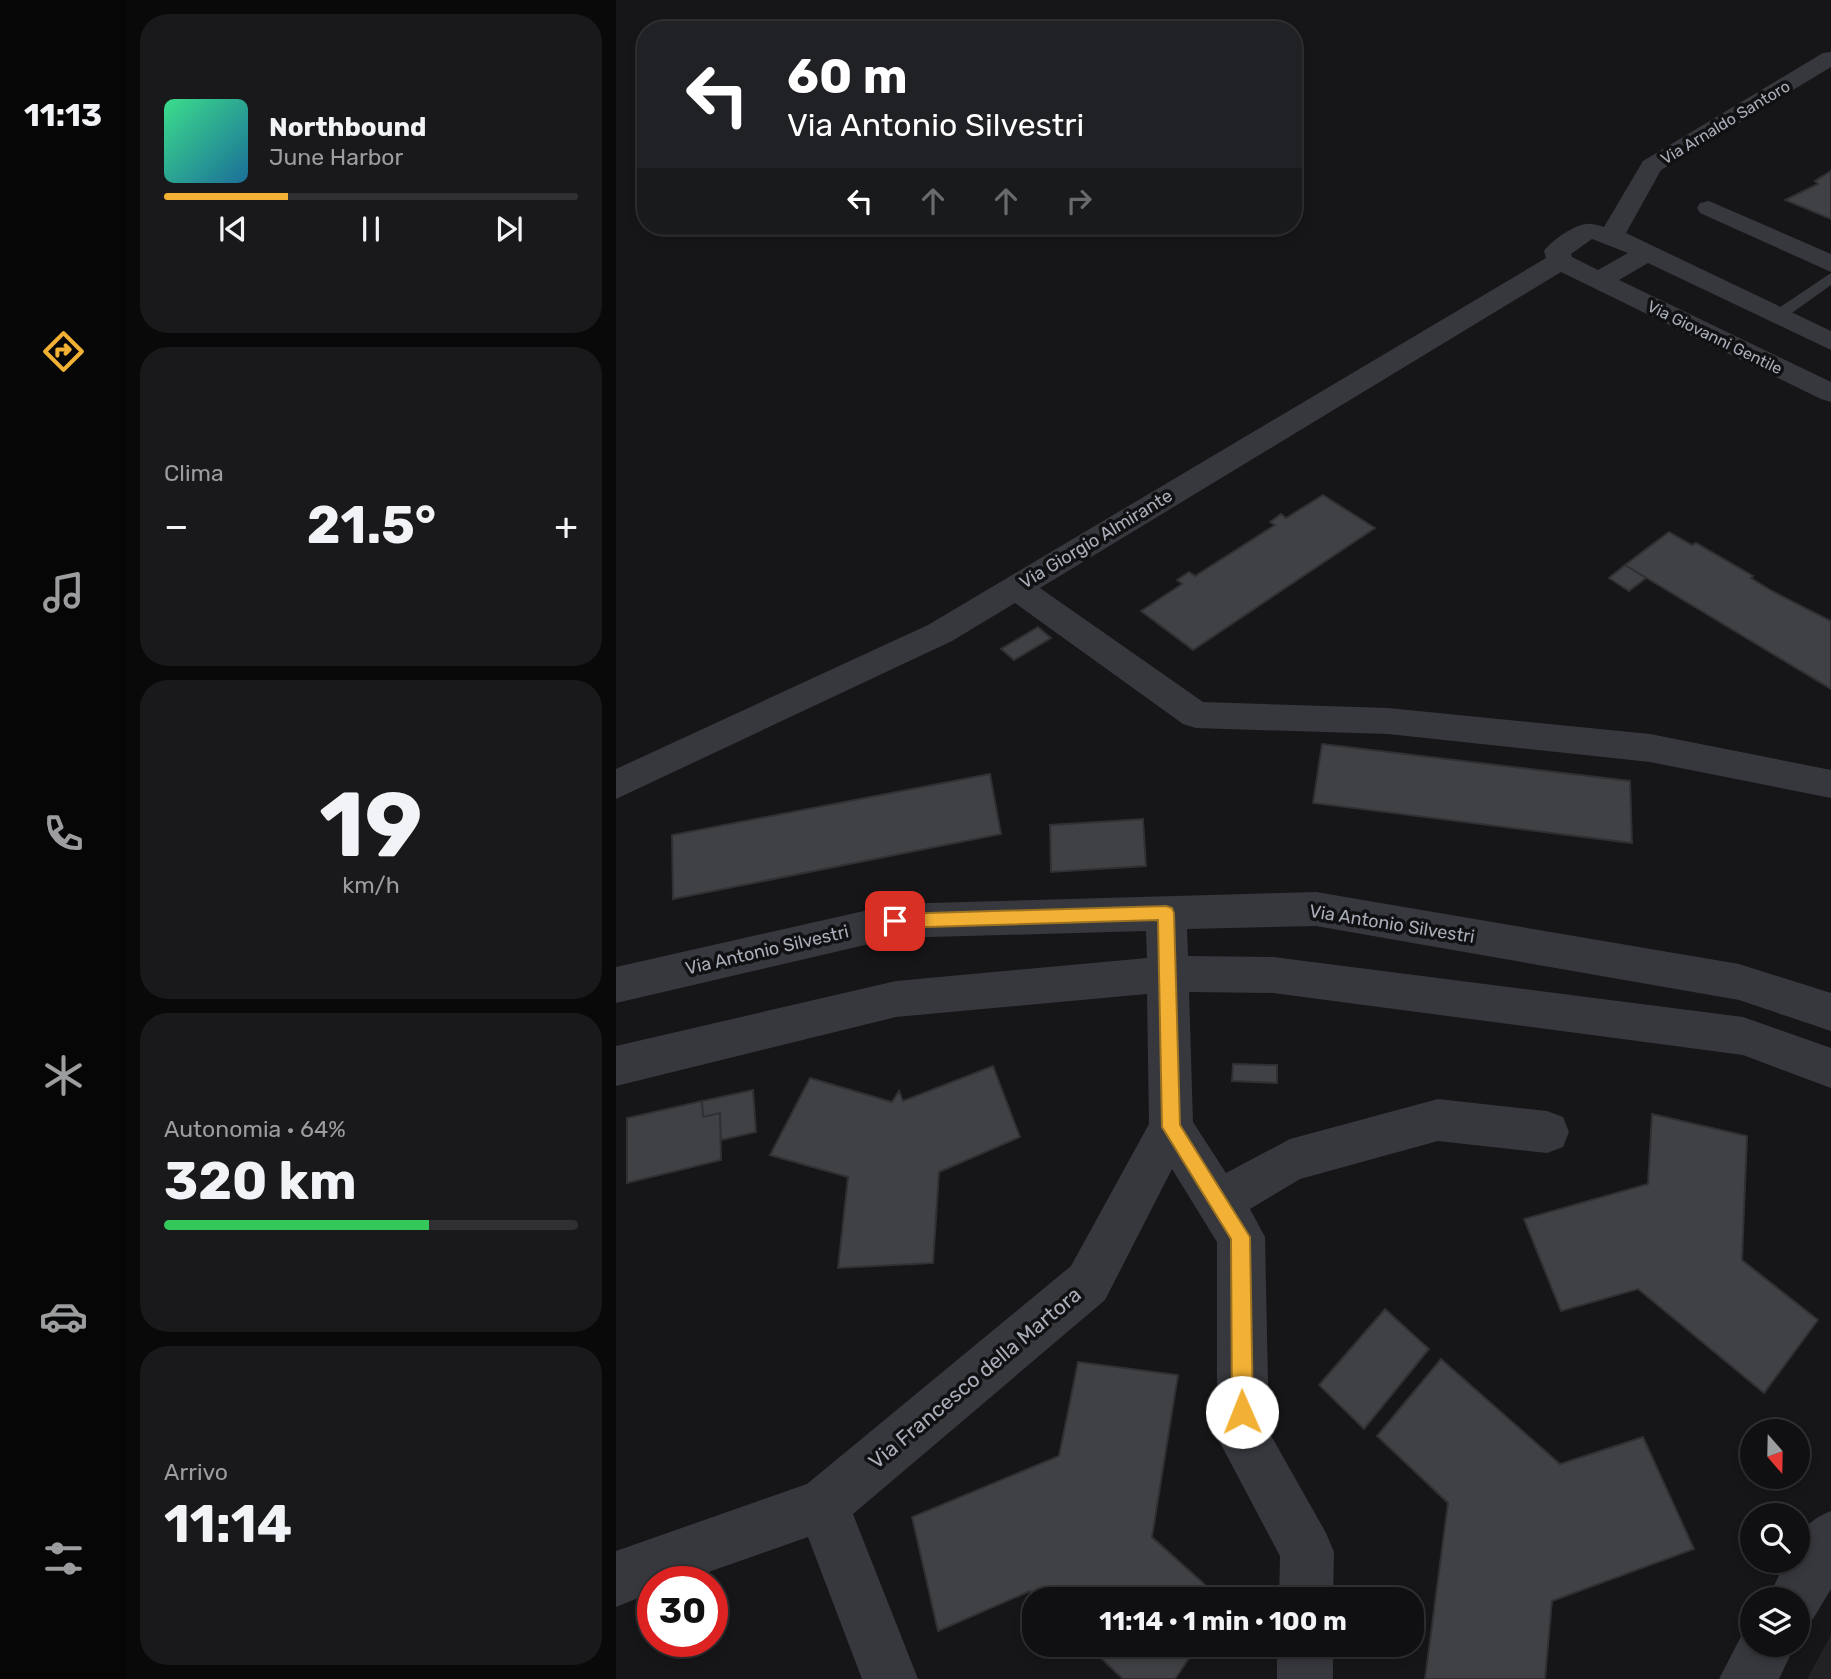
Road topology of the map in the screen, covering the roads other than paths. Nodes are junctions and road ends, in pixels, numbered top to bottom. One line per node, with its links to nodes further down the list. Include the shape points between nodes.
1 (1831, 58): 3 (street, Via Arnaldo Santoro, via 1651,166)
2 (1709, 208): 6 (street)
3 (1612, 236): 4 (street); 5 (street, via 1588,231 1557,251)
4 (1647, 253): 8 (street); 9 (street)
5 (1560, 261): 8 (street, Via Giovanni Gentile); 12 (street, Via Giorgio Almirante)
6 (1831, 264)
7 (1831, 278): 9 (lane)
8 (1599, 281): 11 (street, Via Giovanni Gentile)
9 (1776, 317): 10 (street)
10 (1831, 342)
11 (1831, 393)
12 (1015, 587): 13 (street, via 1196,715 1388,721 1650,748); 14 (street, Via Giorgio Almirante, via 940,633)
13 (1831, 784)
14 (616, 785)
15 (1166, 913): 16 (street, Via Francesco della Martora); 17 (street, Via Antonio Silvestri, via 895,921); 18 (street, Via Antonio Silvestri, via 1316,909 1739,982)
16 (1166, 974): 19 (street, via 896,999); 20 (street, via 1273,975 1742,1037); 21 (street, Via Francesco della Martora)
17 (616, 985)
18 (1831, 1012)
19 (616, 1066)
20 (1831, 1068)
21 (1171, 1127): 23 (street); 24 (street, Via Francesco della Martora, via 1088,1283)
22 (1547, 1132): 23 (street, via 1438,1121 1290,1160)
23 (1219, 1202): 27 (street, via 1241,1237 1243,1437 1307,1552)
24 (823, 1505): 26 (street, Via Francesco della Martora); 31 (street)
25 (1831, 1538): 28 (street)
26 (616, 1580)
27 (1306, 1587)
28 (1802, 1587)
29 (1305, 1657): 32 (street)
30 (1760, 1657): 33 (street)
31 (890, 1679)
32 (1304, 1679)
33 (1748, 1679)

